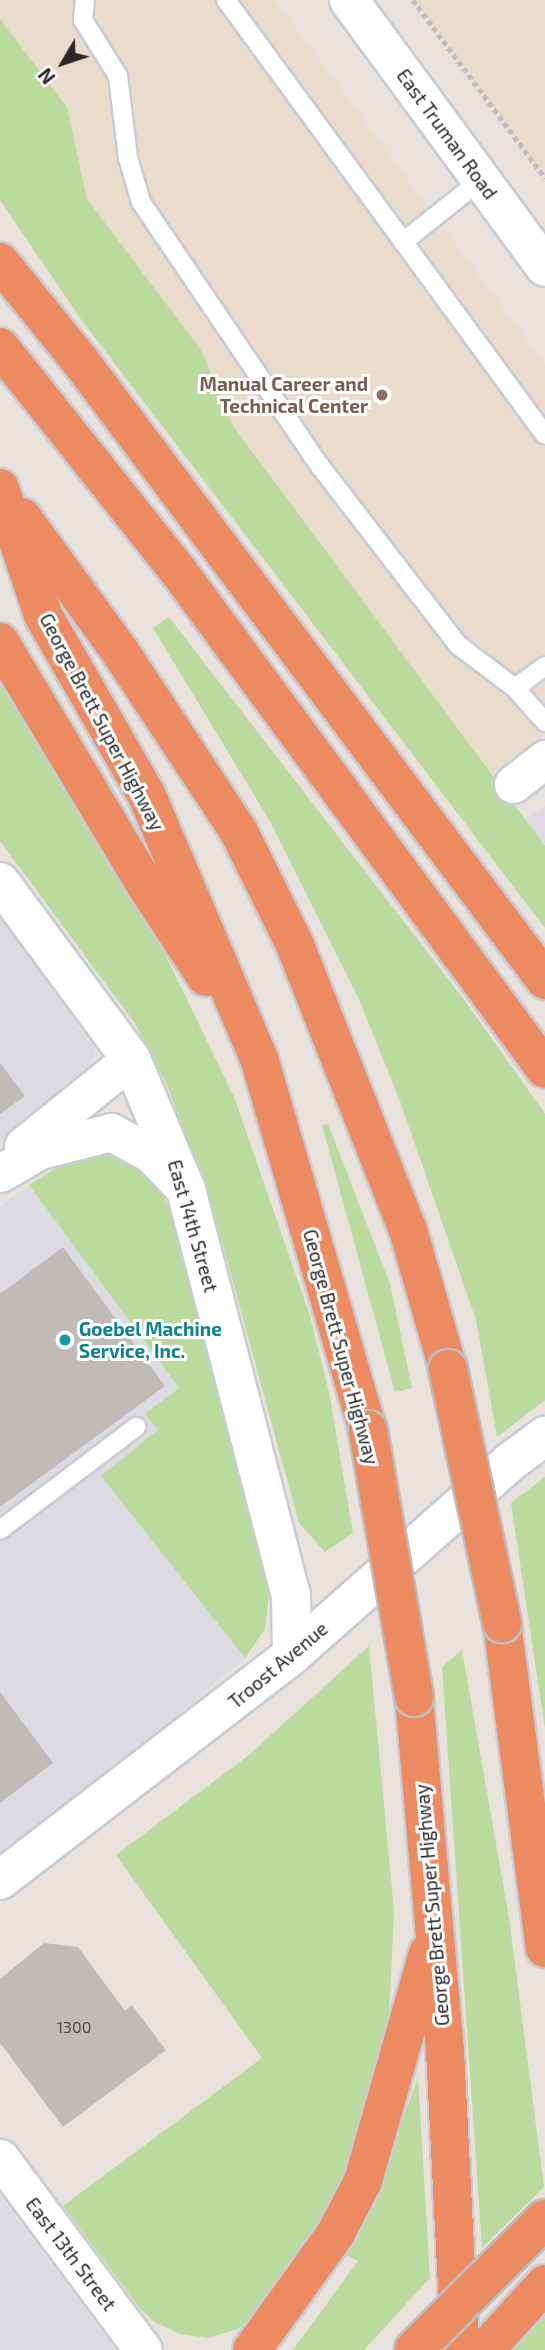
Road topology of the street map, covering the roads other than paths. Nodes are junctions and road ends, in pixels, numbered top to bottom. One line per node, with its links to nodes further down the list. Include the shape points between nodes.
1 (85, 0): 15 (lane, via 83,20 118,76 128,158 141,202 320,466 458,645)
2 (226, 0): 6 (lane)
3 (349, 0): 4 (street, East Truman Road)
4 (481, 180): 6 (lane); 8 (street, East Truman Road)
5 (0, 234): 10 (highway)
6 (403, 242): 11 (lane)
7 (0, 261): 10 (highway)
8 (545, 267)
9 (0, 347): 21 (highway, via 179,572)
10 (81, 362): 18 (highway)
11 (545, 435)
12 (2, 490): 19 (highway, George Brett Super Highway, via 43,615 147,796); 31 (highway, bridge, via 121,653 239,832 295,945 408,1230 447,1369 502,1623)
13 (0, 642): 19 (highway, via 146,886)
14 (545, 666): 15 (lane)
15 (515, 688): 16 (lane)
16 (545, 722)
17 (0, 882): 20 (street, East 14th Street)
18 (545, 980)
19 (259, 1058): 30 (highway, George Brett Super Highway, bridge, via 368,1430 414,1697)
20 (131, 1059): 22 (street); 24 (street, East 14th Street)
21 (545, 1069)
22 (0, 1164)
23 (0, 1173): 24 (street, via 40,1150 111,1132 150,1154)
24 (186, 1189): 28 (street, East 14th Street, via 291,1595)
25 (136, 1427): 27 (lane)
26 (545, 1436): 28 (street, Troost Avenue)
27 (0, 1530)
28 (292, 1655): 29 (street, Troost Avenue)
29 (0, 1880)
30 (435, 1930): 36 (highway, via 363,2181 322,2254); 38 (highway, George Brett Super Highway)
31 (545, 1948)
32 (0, 2158): 35 (street, East 13th Street)
33 (545, 2219): 37 (highway, bridge)
34 (545, 2284): 39 (highway)
35 (143, 2350)
36 (252, 2350)
37 (414, 2350)
38 (460, 2350)
39 (485, 2350)

